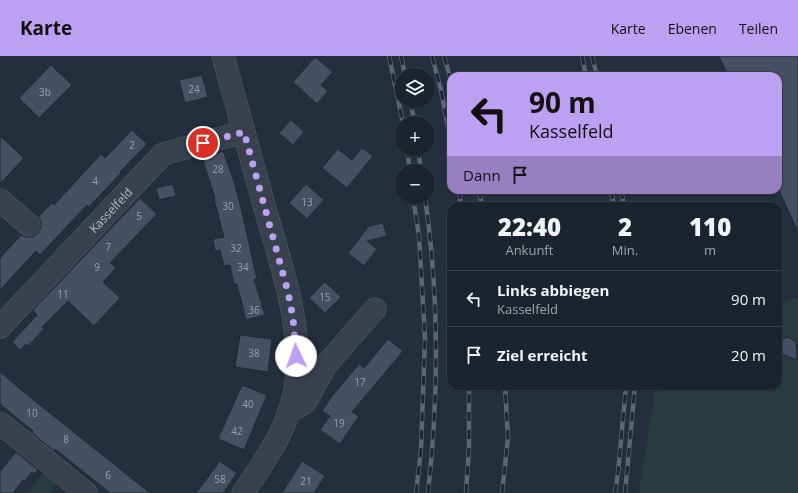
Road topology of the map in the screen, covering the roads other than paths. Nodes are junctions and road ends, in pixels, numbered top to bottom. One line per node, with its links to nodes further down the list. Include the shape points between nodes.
1 (223, 56): 2 (street)
2 (244, 132): 6 (street, Kasselfeld, via 163,154); 7 (street, via 293,318 297,367)
3 (0, 200): 4 (street)
4 (29, 225)
5 (375, 309): 7 (street, via 326,365 305,403)
6 (0, 327)
7 (289, 412): 10 (street, via 272,449)
8 (0, 423): 9 (street)
9 (86, 493)
10 (243, 493)

